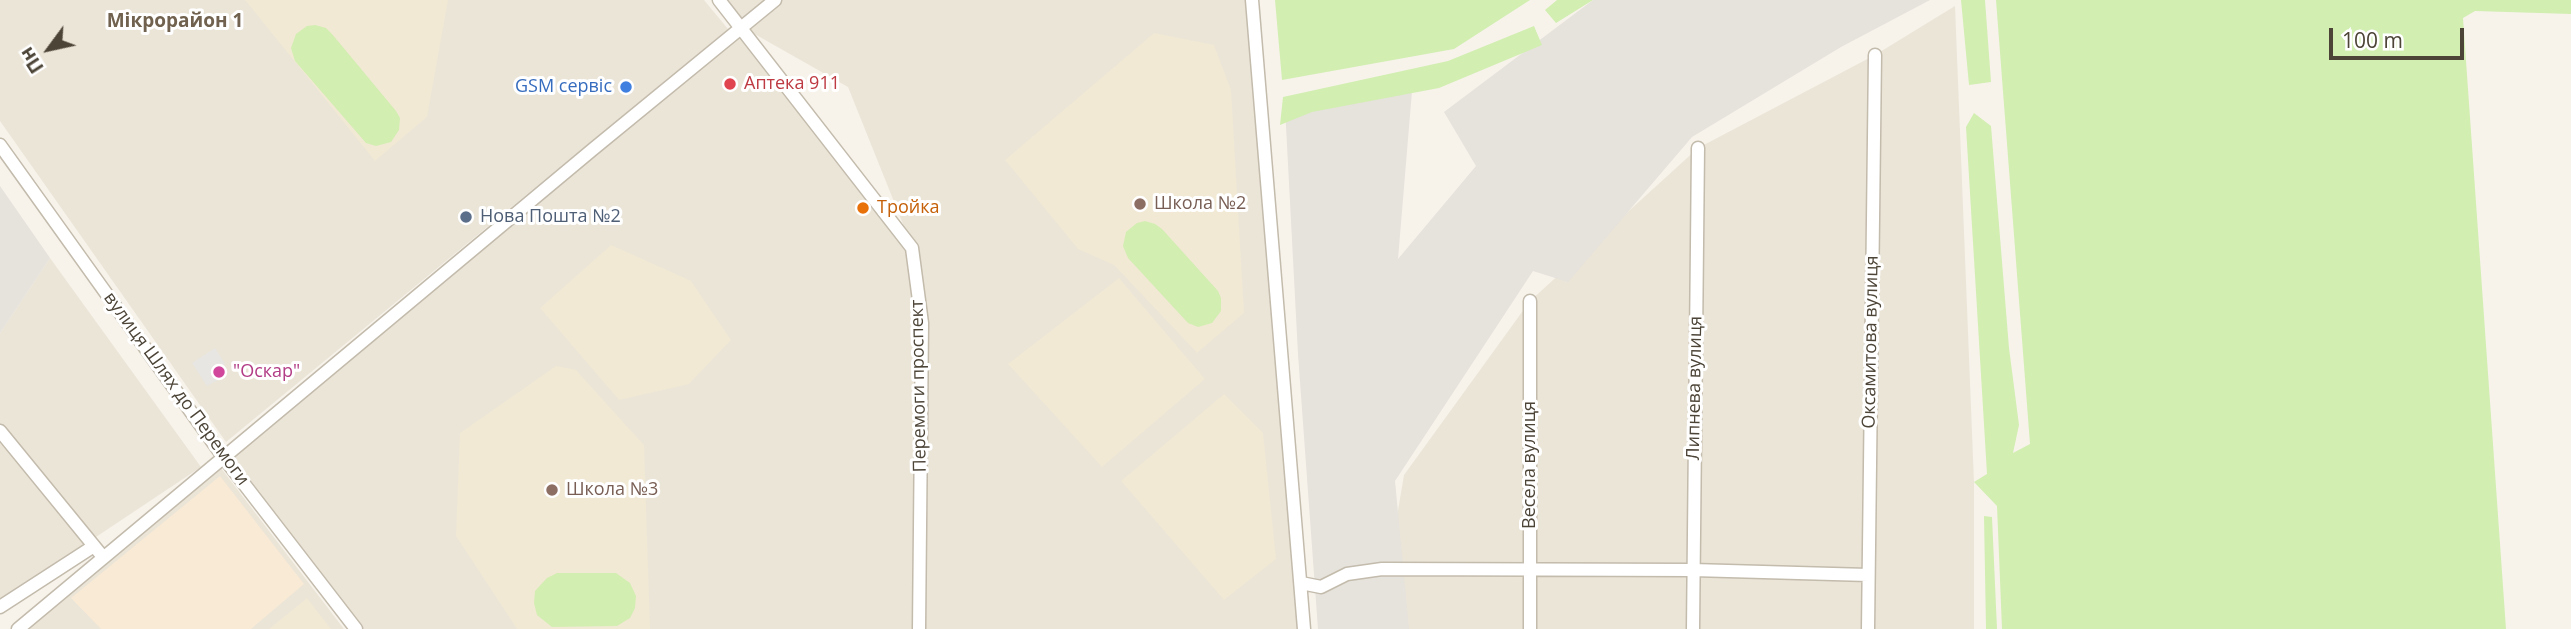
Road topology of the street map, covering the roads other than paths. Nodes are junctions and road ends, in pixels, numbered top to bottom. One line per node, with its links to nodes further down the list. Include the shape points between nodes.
1 (719, 0): 4 (street, Перемоги проспект)
2 (775, 0): 4 (street)
3 (1252, 0): 16 (street)
4 (741, 27): 10 (street); 20 (street, Перемоги проспект, via 912,248 922,323)
5 (1875, 55): 15 (street, Оксамитова вулиця)
6 (0, 145): 10 (street, вулиця Шлях до Перемоги)
7 (1698, 148): 13 (street, Липнева вулиця)
8 (1530, 300): 14 (street, Весела вулиця)
9 (0, 431): 11 (street)
10 (224, 458): 12 (street); 19 (street, вулиця Шлях до Перемоги)
11 (94, 546): 12 (street); 17 (street)
12 (103, 557): 18 (street)
13 (1693, 570): 14 (street); 15 (street); 23 (street, Липнева вулиця)
14 (1531, 571): 16 (street, via 1382,569 1347,574 1321,587); 22 (street, Весела вулиця)
15 (1868, 575): 24 (street, Оксамитова вулиця)
16 (1301, 583): 21 (street)
17 (0, 607)
18 (18, 629)
19 (356, 629)
20 (919, 629)
21 (1304, 629)
22 (1530, 629)
23 (1693, 629)
24 (1868, 629)

